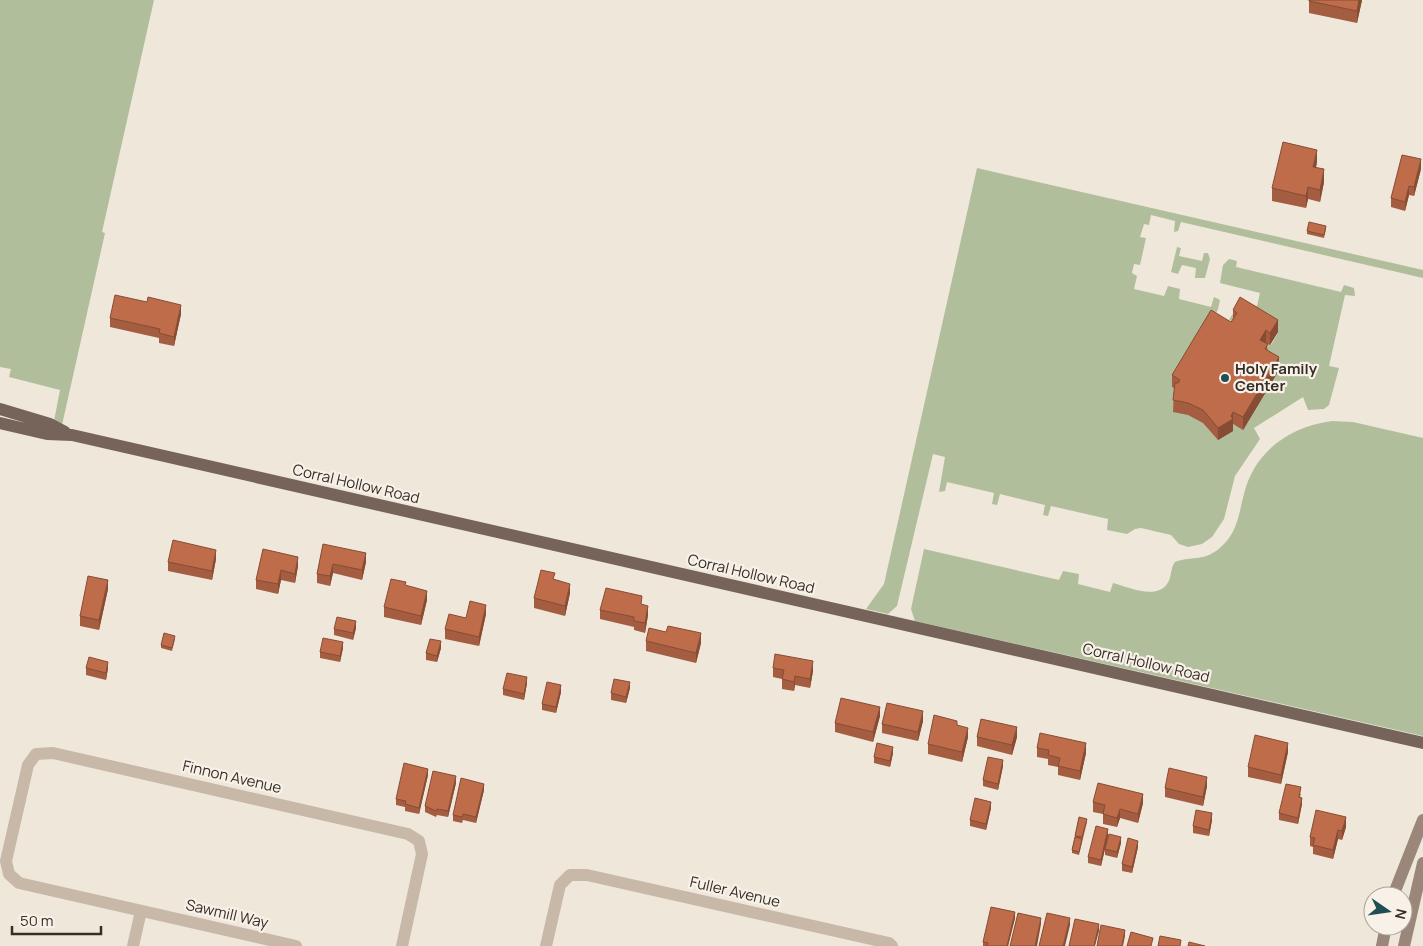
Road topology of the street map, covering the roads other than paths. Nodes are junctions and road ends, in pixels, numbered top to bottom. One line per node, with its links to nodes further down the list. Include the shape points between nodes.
1 (0, 409): 3 (main road, Corral Hollow Road, via 50,424)
2 (0, 423): 3 (main road, Corral Hollow Road, via 47,434)
3 (72, 435): 4 (main road, Corral Hollow Road)
4 (1423, 743)
5 (1423, 820): 8 (main road)
6 (1423, 863): 15 (main road)
7 (9, 874): 9 (street, Sawmill Way, via 19,883); 12 (street, Finnon Avenue, via 6,861 28,765 36,754 53,753 408,834 419,841 422,854)
8 (1397, 886)
9 (141, 911): 10 (street); 11 (street, Sawmill Way)
10 (134, 946)
11 (296, 946)
12 (402, 946)
13 (546, 946): 14 (street, Fuller Avenue, via 560,885 570,875 587,875)
14 (892, 946)
15 (1404, 946)

